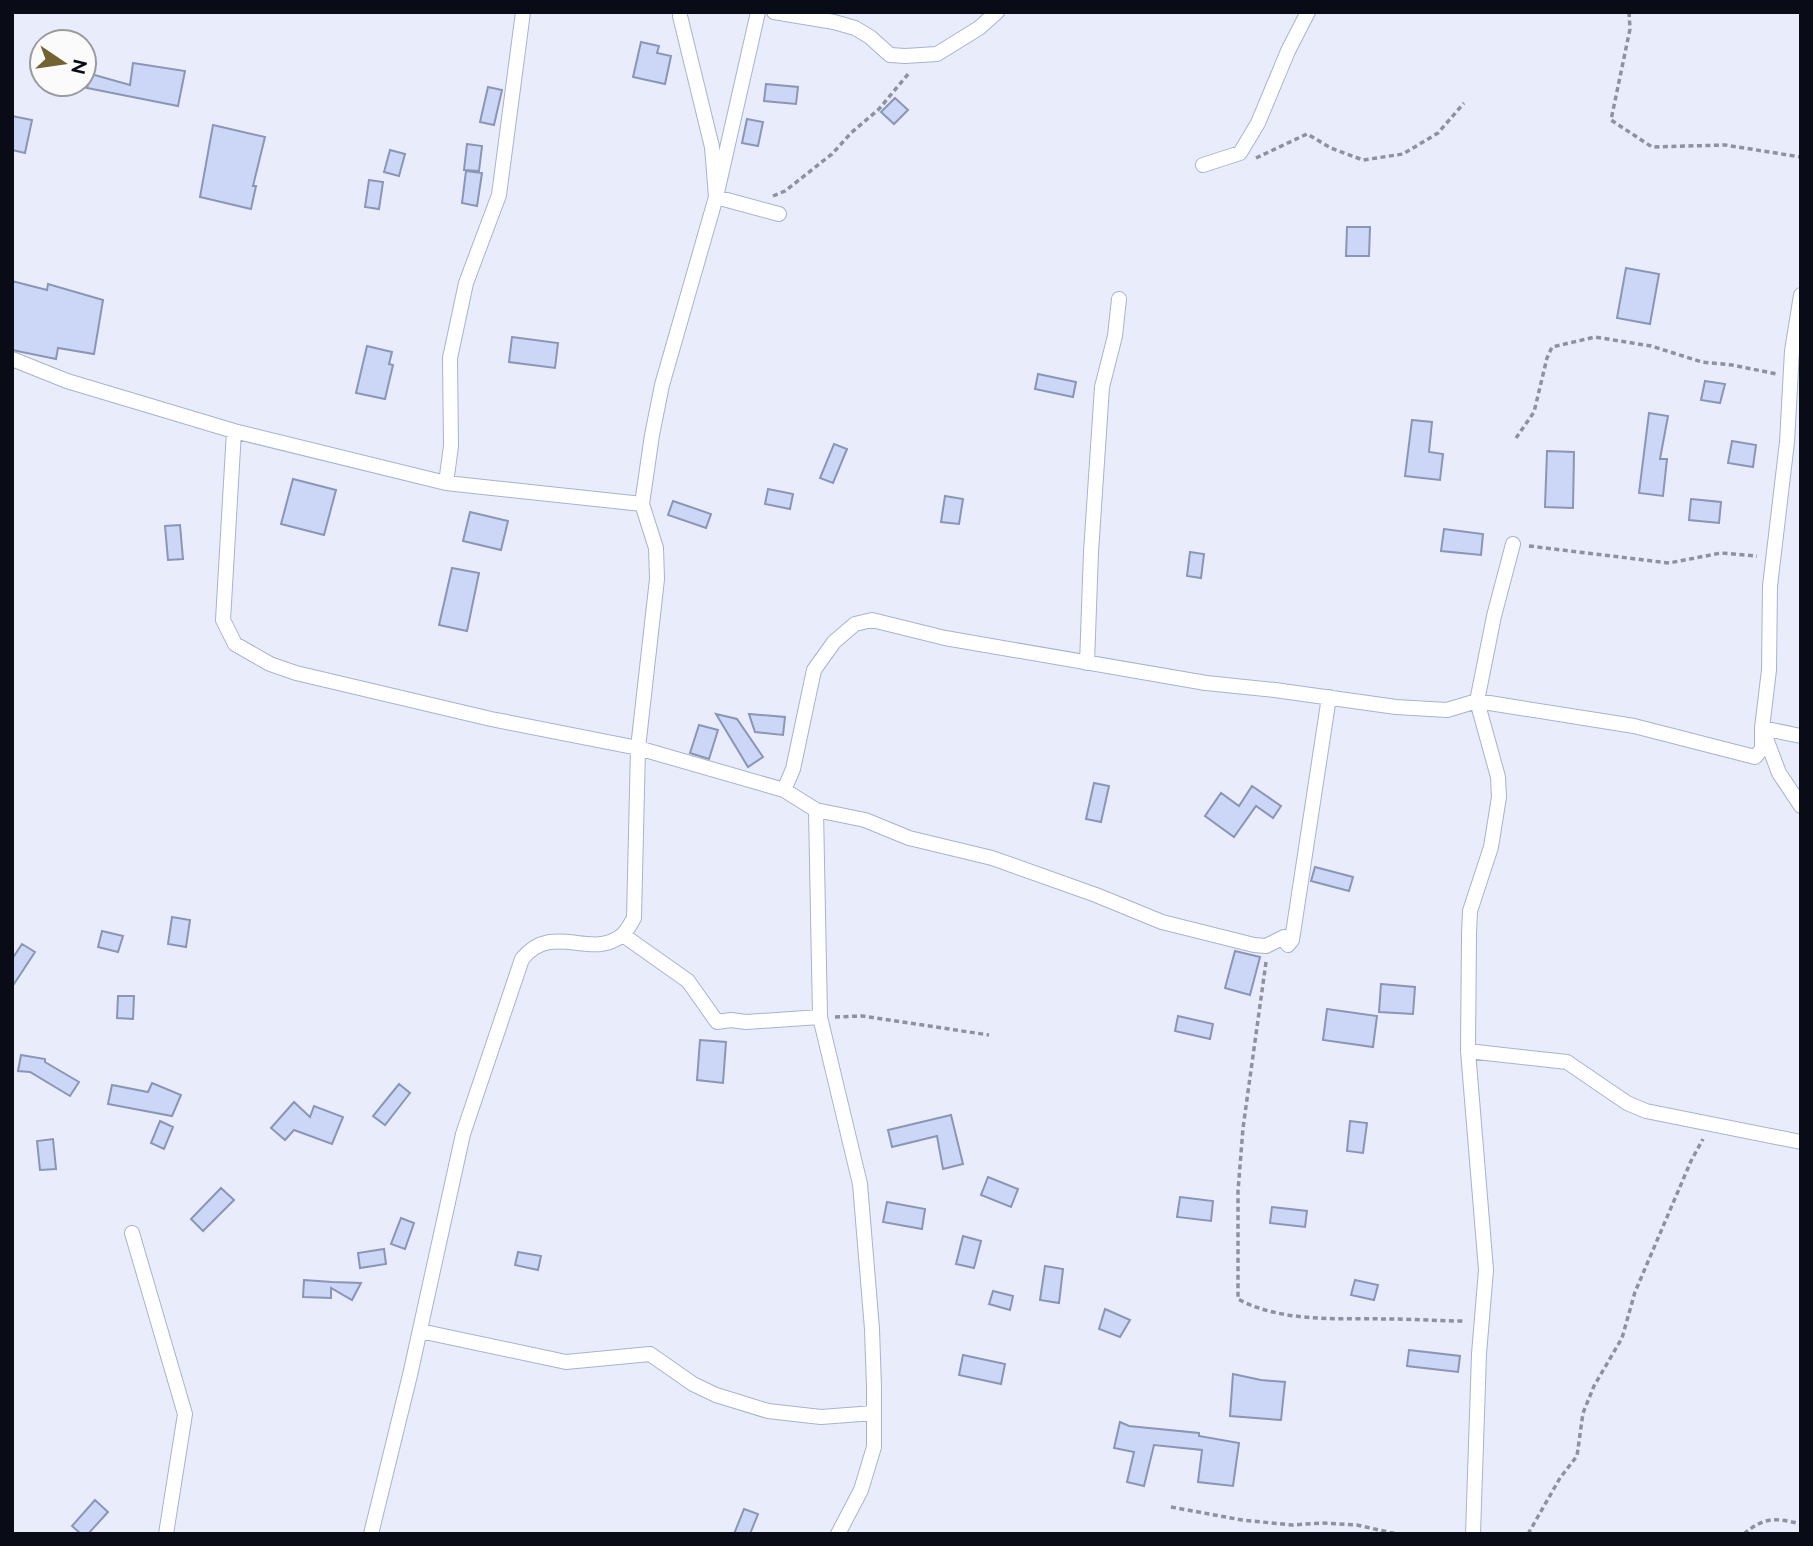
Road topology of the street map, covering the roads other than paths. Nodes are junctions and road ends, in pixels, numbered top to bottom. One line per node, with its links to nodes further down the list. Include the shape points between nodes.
1 (523, 12): 15 (street, via 499,194 466,283 450,358 451,446)
2 (758, 12): 8 (street)
3 (774, 12): 4 (street, via 855,28 890,55 937,54)
4 (997, 12)
5 (1308, 12): 7 (street, via 1240,153)
6 (680, 16): 8 (street, via 712,147)
7 (1203, 166)
8 (716, 197): 9 (street); 16 (street, via 662,385)
9 (779, 214)
10 (1801, 295): 13 (street)
11 (1119, 299): 18 (street, via 1102,387)
12 (12, 359): 14 (street, via 67,381)
13 (1796, 378): 21 (street, via 1770,586 1769,670)
14 (234, 431): 15 (street); 23 (street, via 223,620 235,644 296,673)
15 (446, 483): 16 (street)
16 (642, 504): 23 (street, via 657,565)
17 (1513, 544): 20 (street)
18 (1087, 663): 19 (street); 24 (street, via 872,620 855,624 834,642 814,670 793,769)
19 (1329, 697): 20 (street, via 1447,710); 26 (street, via 1288,945 1284,937 1266,946 1162,922 992,858)
20 (1476, 701): 21 (street, via 1634,726 1755,757 1762,749); 29 (street, via 1499,777 1499,797 1491,847 1470,912)
21 (1762, 729): 22 (street); 25 (street, via 1779,773)
22 (1801, 736)
23 (638, 748): 24 (street); 27 (street, via 635,918)
24 (784, 790): 26 (street)
25 (1801, 806)
26 (816, 810): 28 (street)
27 (623, 935): 28 (street, via 688,981 717,1021); 32 (street, via 606,944 539,943 522,959 463,1134)
28 (820, 1017): 33 (street, via 860,1184)
29 (1468, 1051): 30 (street, via 1567,1062 1627,1103 1663,1116); 37 (street, via 1485,1253)
30 (1801, 1142)
31 (132, 1233): 34 (street, via 185,1414)
32 (420, 1331): 33 (street, via 566,1362 650,1354 693,1384 742,1404 794,1416); 35 (street)
33 (874, 1413): 36 (street, via 874,1447 861,1490)
34 (166, 1534)
35 (371, 1534)
36 (838, 1534)
37 (1474, 1534)

